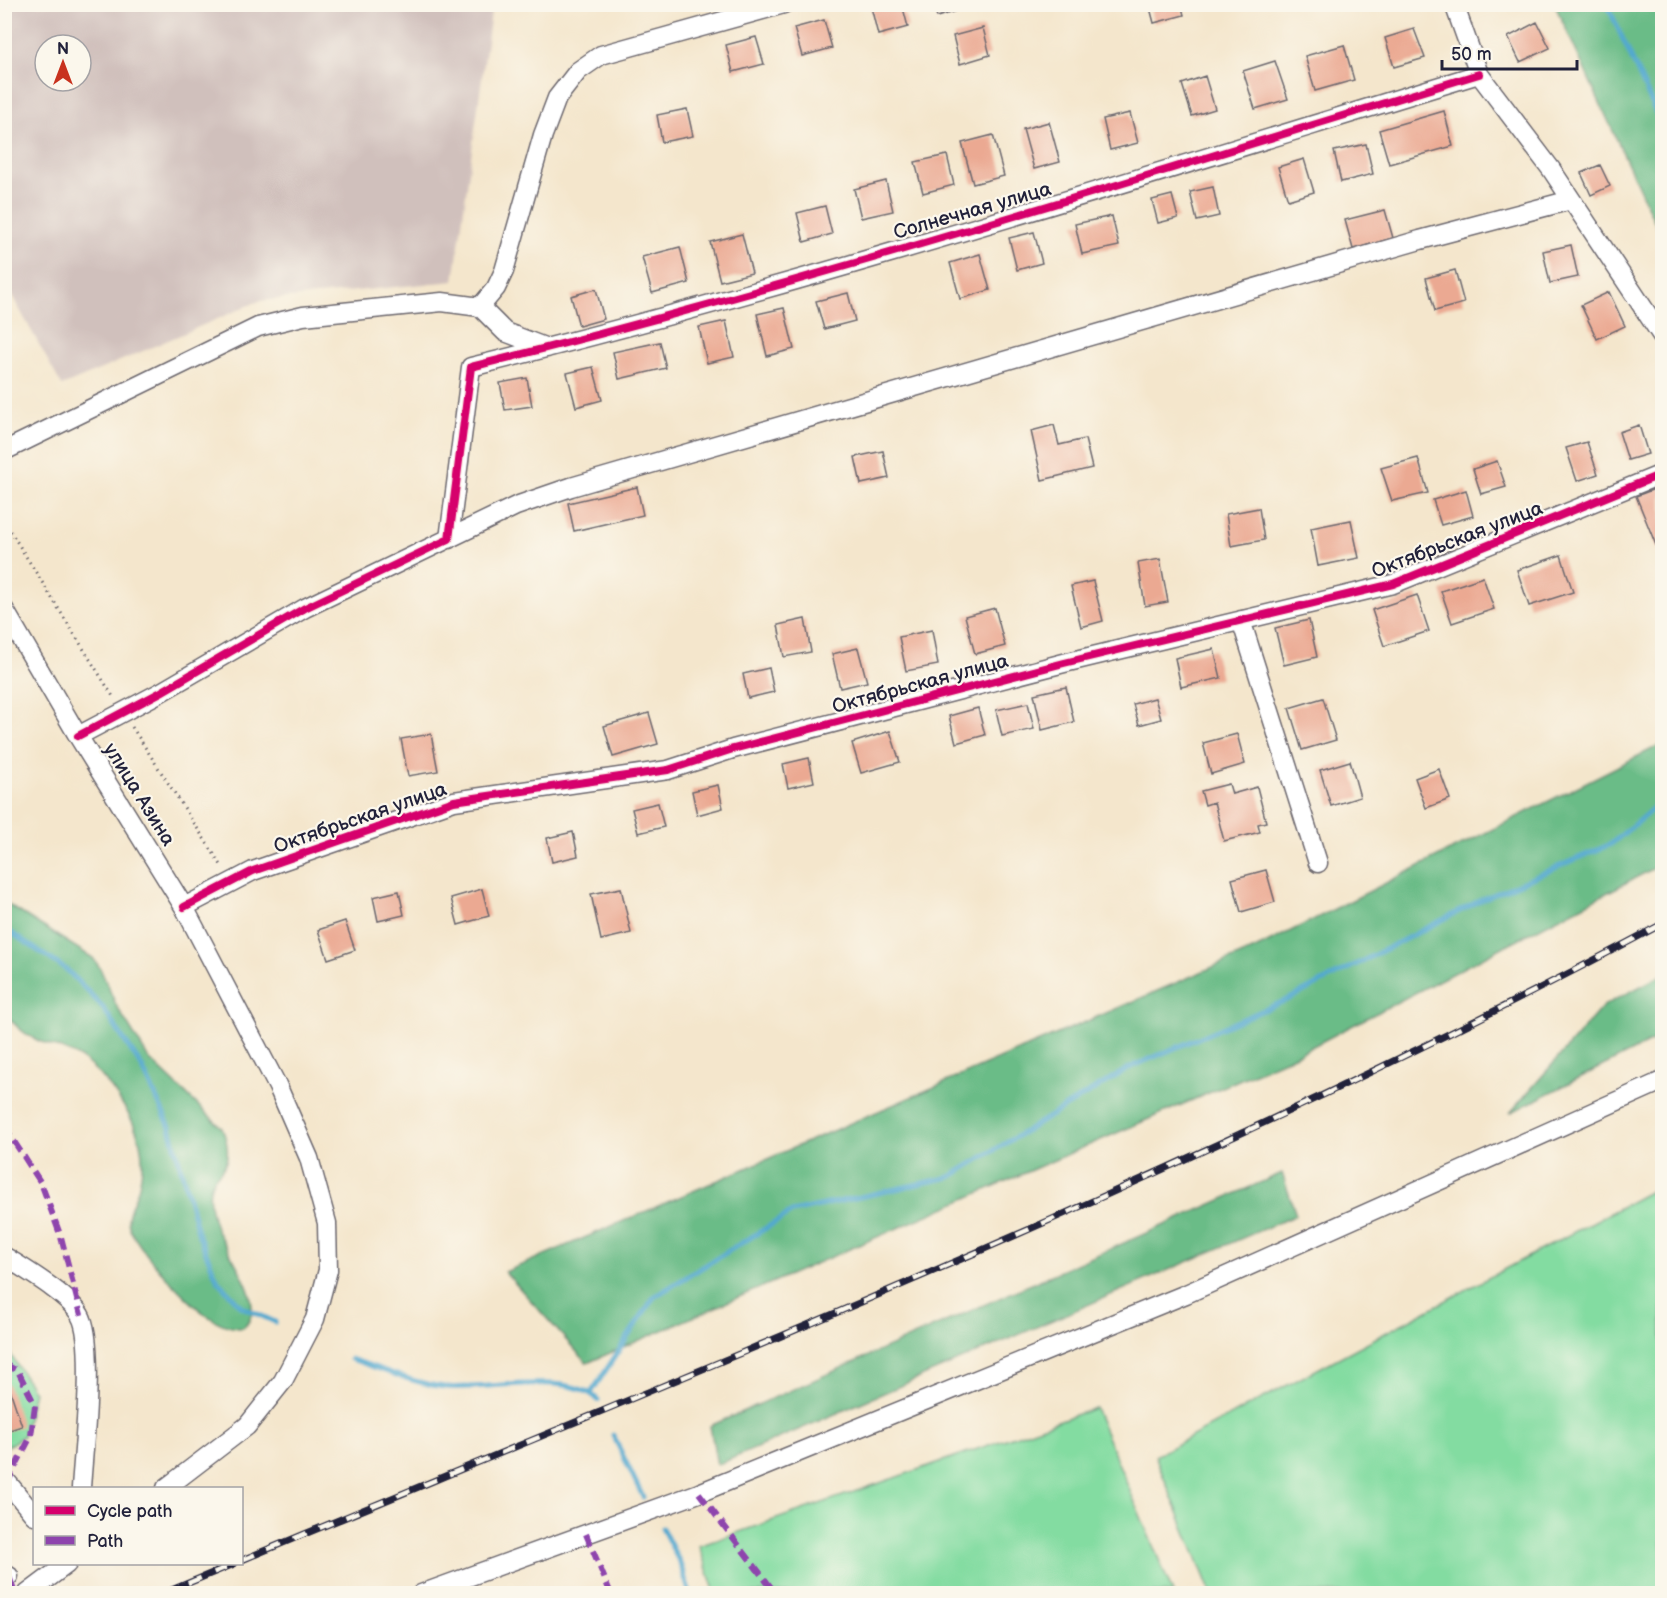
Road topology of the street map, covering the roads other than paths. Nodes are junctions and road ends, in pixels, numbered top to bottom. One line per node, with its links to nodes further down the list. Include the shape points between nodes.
1 (784, 4): 5 (street, via 601,55 578,71 557,98 504,271)
2 (1454, 4): 3 (street)
3 (1479, 74): 4 (street); 7 (street, Солнечная улица, via 1066,200)
4 (1571, 200): 6 (street); 10 (street, via 1420,240 571,486 516,506)
5 (480, 307): 7 (street, via 505,332); 8 (street, via 442,302 303,316 258,327)
6 (1662, 336)
7 (548, 348): 10 (street, Солнечная улица, via 471,367)
8 (4, 452)
9 (1662, 474): 12 (street, Октябрьская улица, via 1393,584)
10 (449, 539): 13 (street, via 305,608)
11 (4, 609): 13 (street, улица Азина)
12 (1241, 620): 14 (street); 15 (street, Октябрьская улица, via 744,746 668,770 453,801 253,871)
13 (78, 736): 15 (street, улица Азина)
14 (1318, 863)
15 (184, 908): 20 (street, улица Азина, via 278,1087 309,1158 327,1223 328,1270 315,1319 283,1381 247,1425)
16 (1662, 1081): 24 (street, via 1186,1294 699,1493)
17 (4, 1256): 19 (street, via 48,1285 81,1316 88,1360)
18 (7, 1482): 21 (street)
19 (81, 1487)
20 (166, 1487)
21 (33, 1514)
22 (64, 1565): 23 (street)
23 (27, 1593)
24 (421, 1593)

